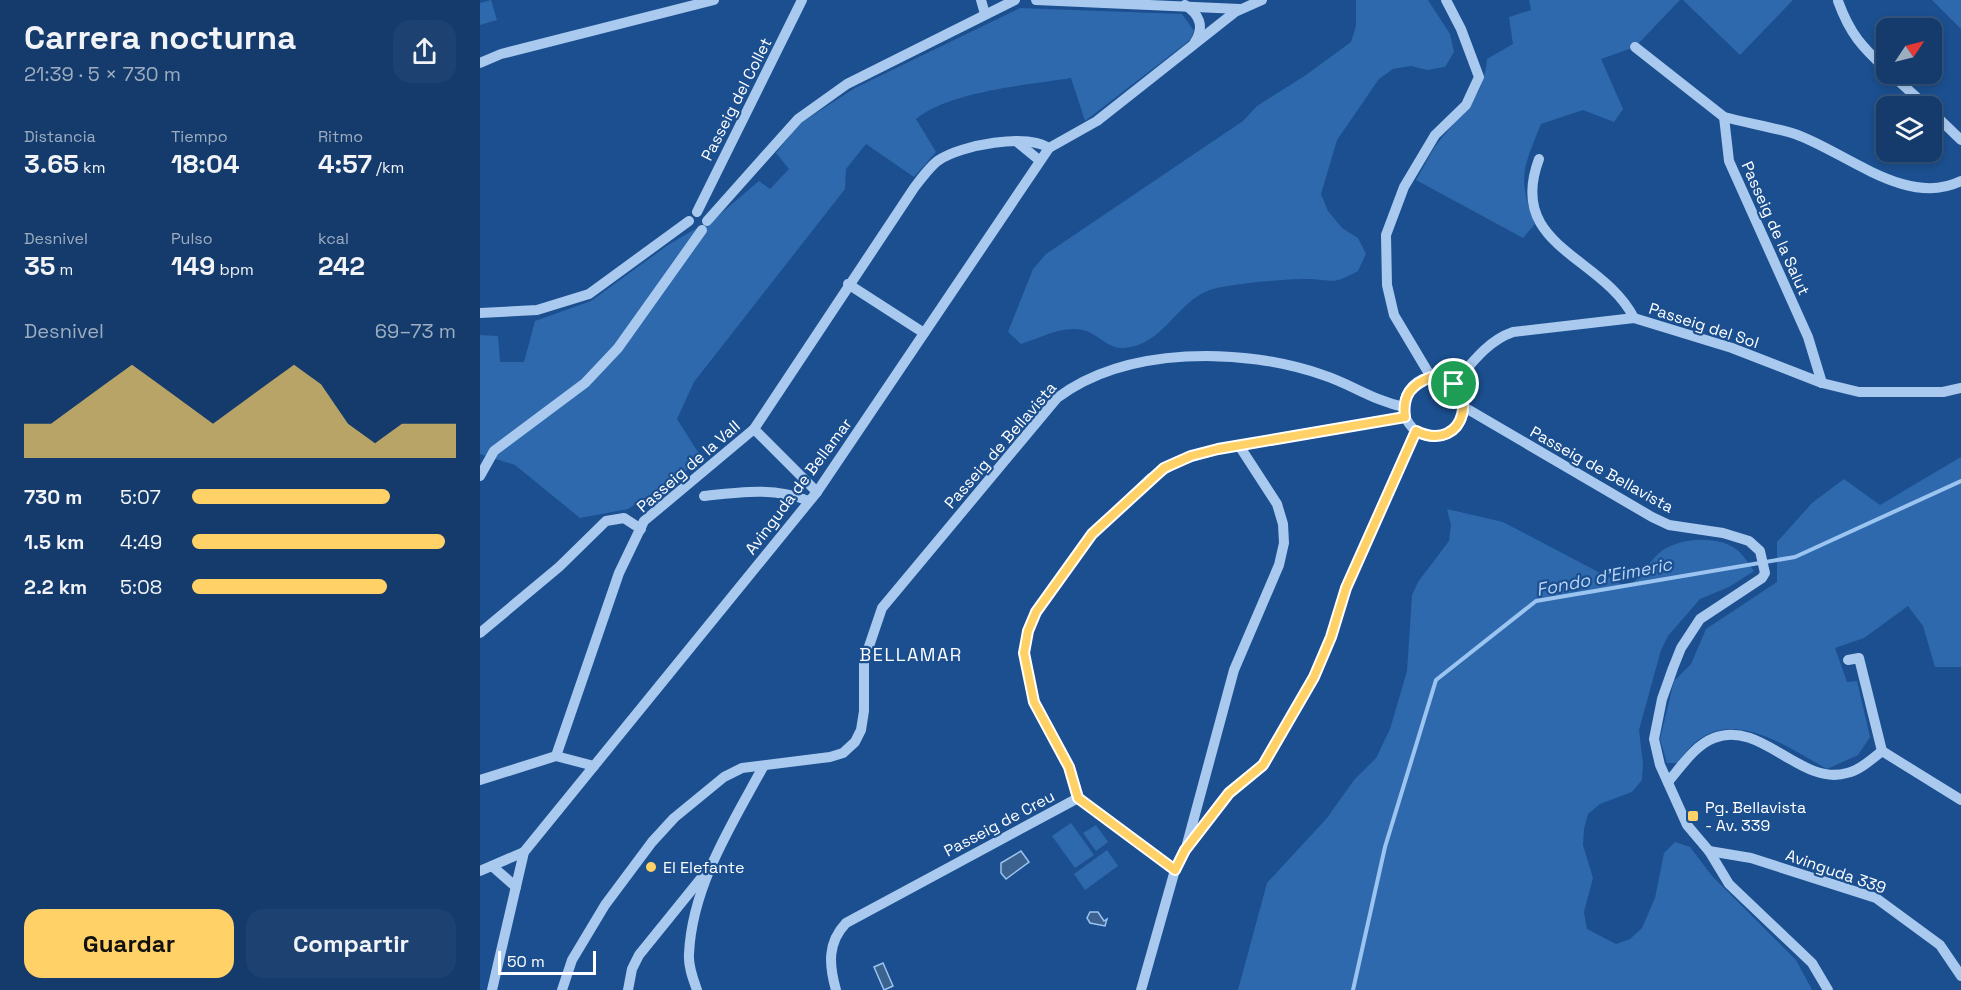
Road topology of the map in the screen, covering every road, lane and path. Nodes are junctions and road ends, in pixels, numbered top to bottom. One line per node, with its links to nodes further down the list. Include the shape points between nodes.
1 (714, 0): 15 (street)
2 (802, 0): 28 (street, Passeig del Collet)
3 (981, 0): 11 (street)
4 (1015, 0): 11 (street)
5 (1036, 0): 9 (street)
6 (1262, 0): 10 (street, Avinguda de Bellamar)
7 (1446, 0): 35 (street, via 1479,77 1466,105 1435,135 1409,178 1386,235 1387,285 1394,315)
8 (1838, 2): 16 (street, via 1847,27)
9 (1185, 5): 10 (street); 12 (street, via 1198,15 1200,24 1200,34)
10 (1240, 9): 12 (street, Avinguda de Bellamar)
11 (985, 14): 30 (street, via 847,84 798,119)
12 (1193, 45): 24 (street, Avinguda de Bellamar, via 1092,125)
13 (1635, 47): 20 (street)
14 (480, 52): 15 (street)
15 (501, 54): 17 (street)
16 (1876, 60)
17 (480, 63)
18 (1902, 84): 19 (street)
19 (1915, 96)
20 (1724, 117): 27 (street, via 1796,135 1911,188 1940,189); 36 (street, Passeig de la Salut, via 1729,161 1808,337)
21 (1942, 122): 22 (street)
22 (1961, 140)
23 (1016, 141): 24 (street, Passeig de la Vall, via 1031,140); 26 (street); 31 (street, Passeig de la Vall, via 980,145 939,160 914,188)
24 (1049, 147): 26 (street, Avinguda de Bellamar)
25 (1539, 159): 33 (street, via 1531,195 1533,213 1558,244 1612,286)
26 (1039, 160): 34 (street, Avinguda de Bellamar)
27 (1961, 181)
28 (697, 212): 29 (street); 30 (street, via 704,214)
29 (689, 221): 30 (street, via 693,228); 32 (street, via 589,294 537,310)
30 (705, 225): 44 (street, via 618,348 585,383 494,451)
31 (848, 284): 34 (street); 41 (street, Passeig de la Vall)
32 (480, 313)
33 (1634, 318): 36 (street, Passeig del Sol, via 1732,348); 37 (street, Passeig del Sol, via 1501,336)
34 (924, 333): 45 (street, Avinguda de Bellamar)
35 (1431, 377): 37 (street); 40 (street, via 1417,382 1407,393)
36 (1822, 383): 38 (street, Passeig del Sol, via 1859,392 1943,392)
37 (1454, 384): 39 (street)
38 (1961, 388)
39 (1464, 407): 42 (street, via 1462,418 1448,434 1426,436); 56 (street, Passeig de Bellavista, via 1652,517 1669,525 1724,533 1756,546 1764,562 1762,578 1700,619 1681,648 1662,699 1654,739)
40 (1404, 412): 42 (street); 43 (street, Passeig de Creu); 54 (street, Passeig de Bellavista, via 1323,375 1249,359 1207,356 1139,363 1090,377 1071,387 1057,398 882,608 864,661 864,711 855,742 830,758)
41 (754, 429): 45 (street); 48 (street, Passeig de la Vall, via 644,521)
42 (1416, 431): 59 (street, via 1346,588 1314,677 1263,765 1229,793)
43 (1240, 447): 57 (street, Passeig de Creu, via 1191,456 1151,478 1092,534 1036,612 1024,653 1027,678 1034,702 1069,767); 59 (street, via 1277,504 1284,543 1279,565 1234,670)
44 (480, 476)
45 (817, 492): 47 (street, Avinguda de Bellamar)
46 (704, 495): 47 (street, via 781,492)
47 (809, 501): 53 (street, Avinguda de Bellamar)
48 (640, 529): 49 (street, via 624,518 606,521 559,567); 52 (street, Passeig de la Vall, via 619,573)
49 (480, 633)
50 (1848, 660): 51 (street, via 1859,658)
51 (1882, 751): 56 (street, via 1854,770 1834,775 1818,772 1749,738 1733,735 1714,738 1698,749); 58 (street)
52 (556, 756): 53 (street); 55 (street)
53 (594, 766): 61 (street, Avinguda de Bellamar)
54 (763, 766): 63 (street); 69 (street, Passeig de Bellavista, via 742,768 724,777 674,818 652,842 589,932 572,960)
55 (480, 780)
56 (1668, 782): 60 (street, Passeig de Bellavista, via 1687,825)
57 (1078, 798): 64 (street); 72 (street, Passeig de Creu, via 846,923 832,944 831,975)
58 (1961, 800)
59 (1185, 850): 64 (street)
60 (1709, 851): 67 (street, Avinguda 339, via 1751,858 1876,898 1940,945); 74 (street, Passeig de Bellavista, via 1729,884 1812,963)
61 (524, 852): 62 (street); 66 (street, Avinguda de Bellamar)
62 (492, 866): 65 (street); 66 (street)
63 (711, 866): 70 (street, via 639,955); 71 (street, via 696,911 688,955)
64 (1175, 870): 73 (street)
65 (480, 871)
66 (516, 887): 68 (street, Avinguda de Bellamar)
67 (1961, 976)
68 (492, 990)
69 (562, 990)
70 (628, 990)
71 (697, 990)
72 (836, 990)
73 (1141, 990)
74 (1828, 990)

